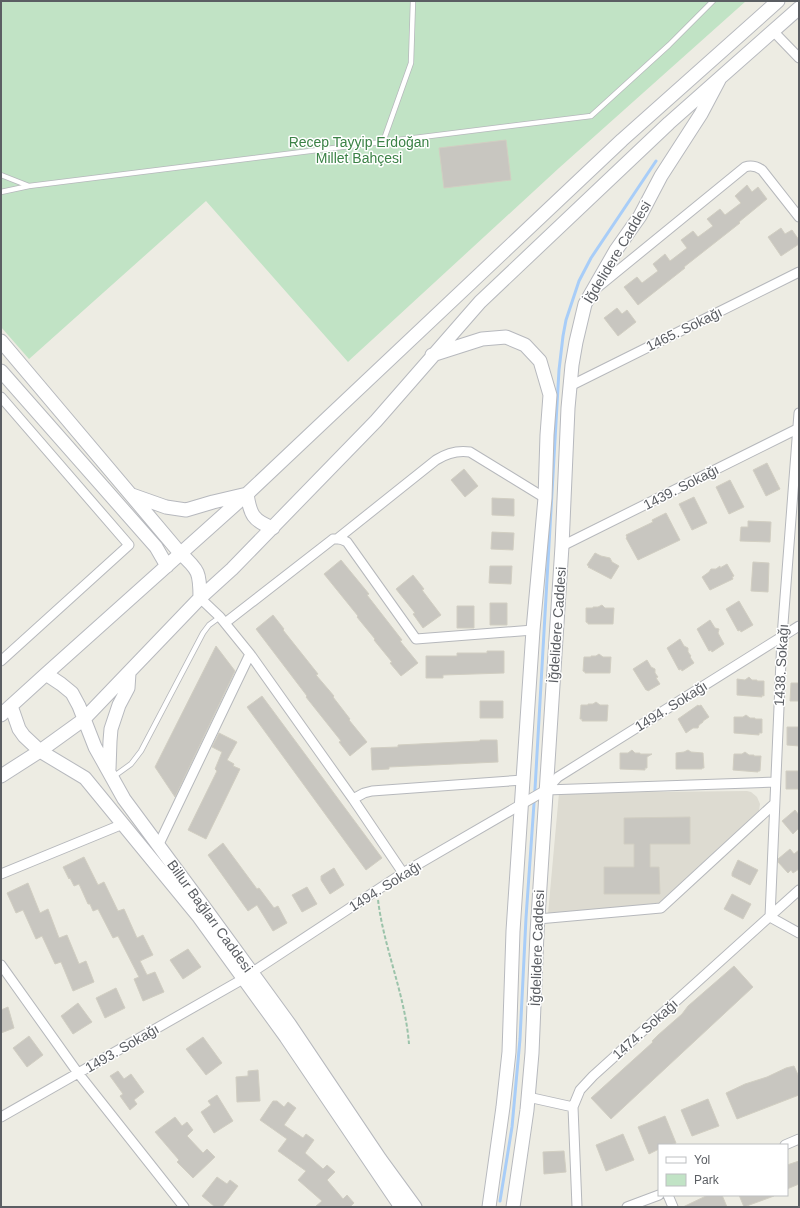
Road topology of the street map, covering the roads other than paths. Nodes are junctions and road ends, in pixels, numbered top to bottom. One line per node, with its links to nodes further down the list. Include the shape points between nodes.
1 (413, 1): 8 (lane, via 411,63)
2 (713, 1): 8 (lane, via 669,46 591,116)
3 (778, 1): 22 (street, via 622,140)
4 (799, 8): 5 (street)
5 (773, 31): 6 (street); 7 (street)
6 (799, 58)
7 (719, 80): 14 (street, İğdelidere Caddesi, via 640,216 616,250); 16 (street, via 669,123 485,297)
8 (383, 142): 10 (lane)
9 (2, 177): 10 (lane)
10 (29, 186): 11 (lane)
11 (1, 192)
12 (799, 217): 14 (street, via 762,170 756,166 745,167)
13 (799, 272): 18 (street, 1465. Sokağı)
14 (592, 292): 18 (street, İğdelidere Caddesi, via 585,304 578,331)
15 (1, 341): 23 (street)
16 (432, 355): 24 (street, İğdelidere Caddesi, via 482,339 506,337 526,346 540,362 550,395); 25 (street, via 376,421)
17 (1, 371): 29 (street, via 156,548)
18 (570, 386): 27 (street, İğdelidere Caddesi)
19 (1, 397): 36 (street, via 129,545)
20 (799, 413): 21 (street, 1438. Sokağı)
21 (798, 429): 27 (street, 1439. Sokağı); 34 (street, 1438. Sokağı)
22 (247, 494): 23 (street, via 186,510); 25 (street, via 254,518); 28 (street)
23 (132, 495): 28 (street)
24 (545, 498): 26 (street, via 470,452 456,451 436,460); 33 (street, İğdelidere Caddesi)
25 (273, 528): 30 (street)
26 (337, 539): 31 (street); 33 (street, via 346,542 416,639)
27 (562, 546): 47 (street, İğdelidere Caddesi)
28 (180, 553): 29 (street); 30 (street, via 197,570 200,577)
29 (167, 566): 38 (street)
30 (200, 598): 31 (street); 37 (street)
31 (222, 620): 35 (street); 43 (lane, via 209,625 203,632 141,751 131,764)
32 (799, 626): 34 (street, 1494. Sokağı)
33 (533, 630): 45 (street, İğdelidere Caddesi)
34 (782, 637): 46 (street, 1438. Sokağı); 47 (street, 1494. Sokağı, via 558,777)
35 (250, 654): 48 (street); 52 (street)
36 (1, 661)
37 (129, 673): 41 (street); 43 (street, via 128,688 119,704 111,729)
38 (46, 674): 39 (street); 41 (street, Billur Bağları Caddesi, via 72,693)
39 (12, 706): 40 (street); 42 (street, Billur Bağları Caddesi, via 19,729)
40 (1, 715)
41 (83, 720): 42 (street); 43 (street, Billur Bağları Caddesi)
42 (40, 751): 44 (street); 51 (street, Billur Bağları Caddesi, via 85,778)
43 (111, 774): 52 (street, Billur Bağları Caddesi, via 124,799)
44 (1, 776)
45 (523, 780): 48 (street, via 372,792); 49 (street, İğdelidere Caddesi)
46 (775, 782): 47 (street); 50 (street, 1438. Sokağı)
47 (544, 791): 49 (street, 1494. Sokağı); 57 (street, İğdelidere Caddesi)
48 (353, 799): 53 (street)
49 (526, 801): 53 (street, 1494. Sokağı); 74 (street, İğdelidere Caddesi, via 513,932 509,1052)
50 (774, 804): 56 (street, 1438. Sokağı); 57 (street, via 661,908)
51 (123, 824): 54 (street); 60 (street, Billur Bağları Caddesi)
52 (158, 846): 60 (street, Billur Bağları Caddesi, via 207,910)
53 (404, 873): 60 (street, 1494. Sokağı)
54 (1, 874)
55 (799, 890): 56 (street, 1474. Sokağı)
56 (770, 917): 58 (street); 63 (street, 1474. Sokağı, via 592,1076 580,1090)
57 (538, 919): 62 (street, İğdelidere Caddesi, via 534,1026)
58 (799, 933)
59 (1, 965): 61 (street)
60 (247, 976): 61 (street, 1493. Sokağı); 67 (street, Billur Bağları Caddesi, via 290,1025)
61 (78, 1073): 64 (street, 1493. Sokağı); 72 (street)
62 (528, 1097): 63 (street); 70 (street, İğdelidere Caddesi)
63 (573, 1107): 75 (street, 1474. Sokağı)
64 (1, 1117)
65 (799, 1140): 66 (street)
66 (788, 1144)
67 (377, 1163): 71 (street); 73 (street)
68 (658, 1195): 76 (street)
69 (668, 1196): 77 (street)
70 (515, 1204)
71 (398, 1205)
72 (184, 1207)
73 (415, 1207)
74 (489, 1207)
75 (578, 1207)
76 (627, 1207)
77 (673, 1207)

